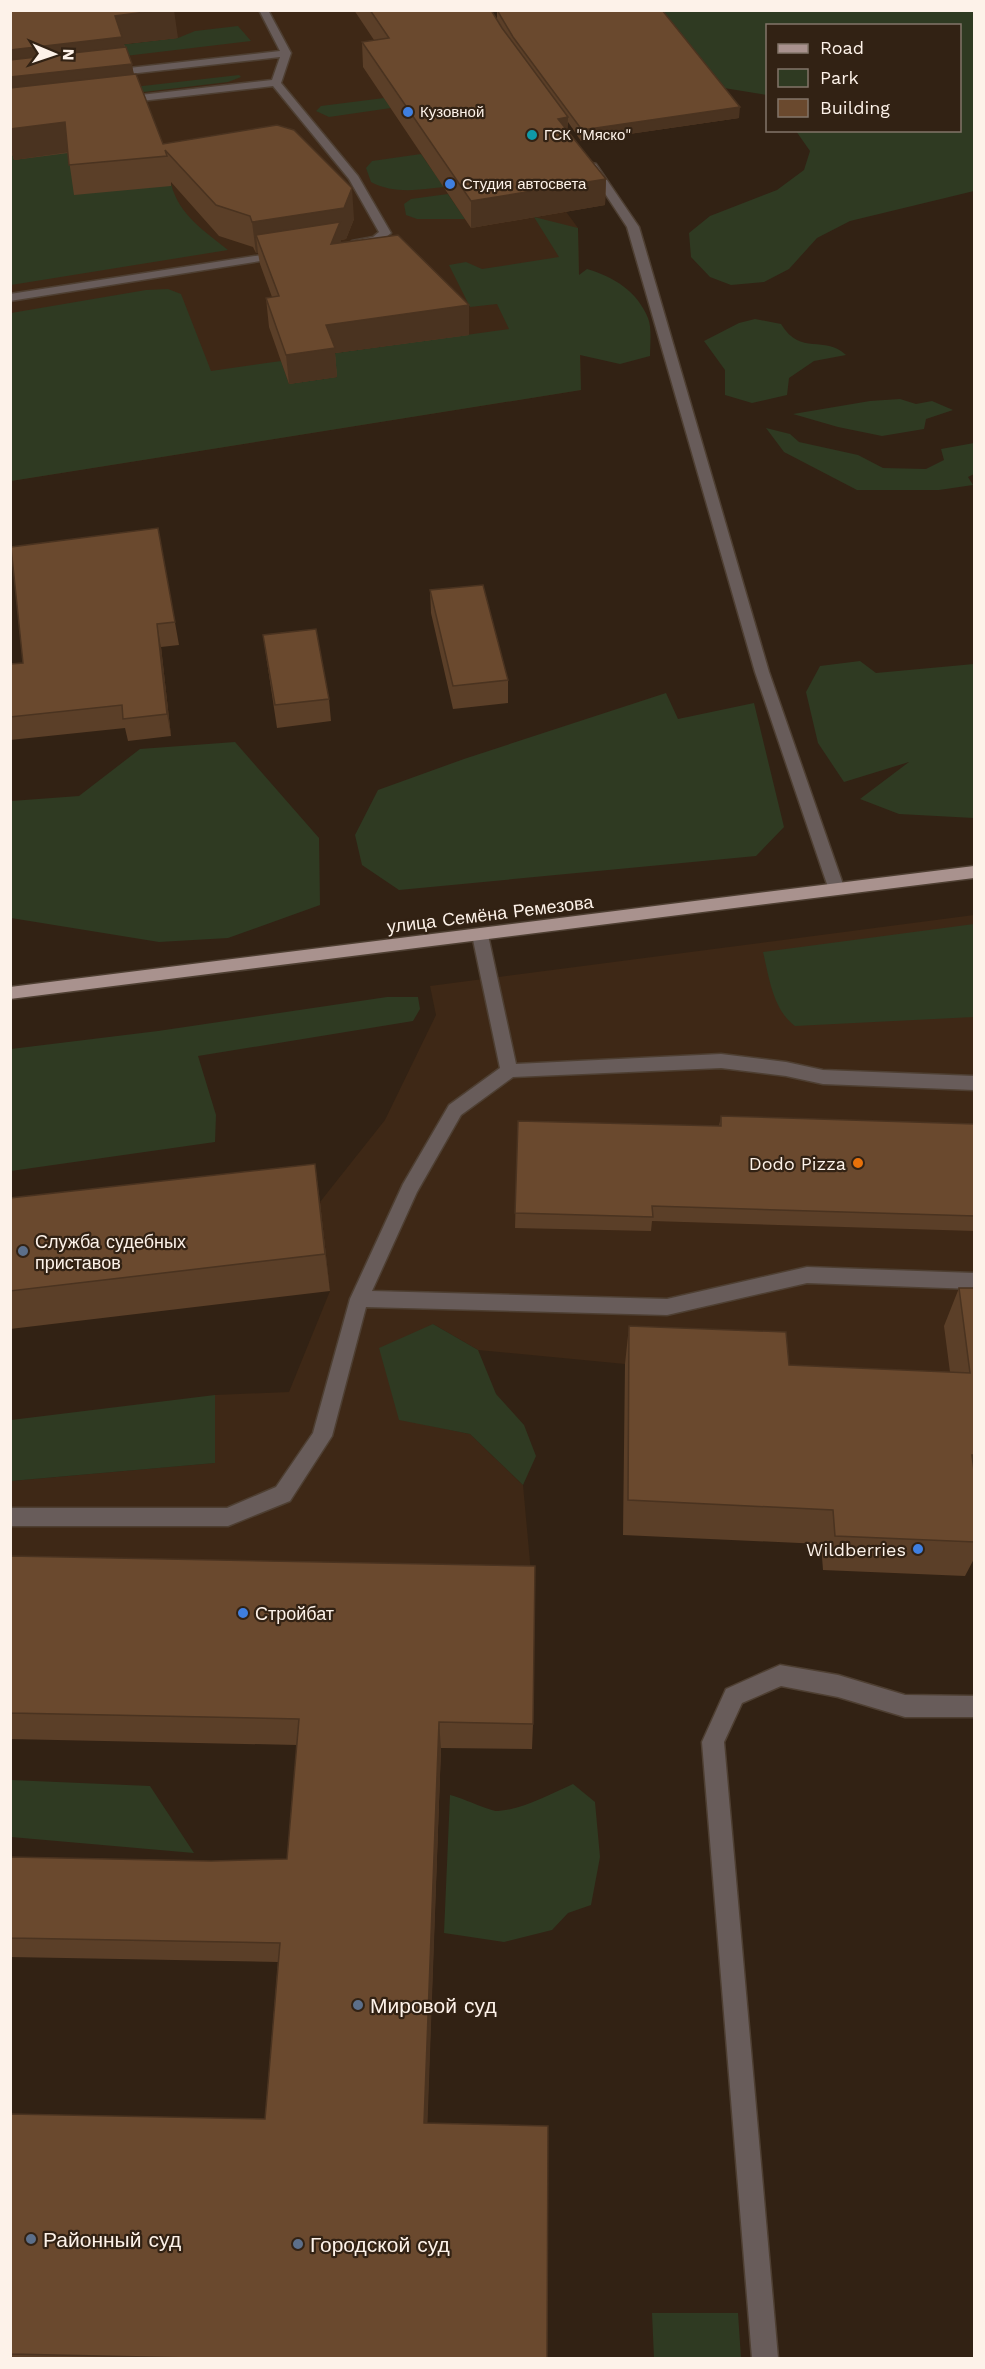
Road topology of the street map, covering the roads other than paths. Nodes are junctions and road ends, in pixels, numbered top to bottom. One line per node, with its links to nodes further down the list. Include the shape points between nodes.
1 (263, 10): 2 (street)
2 (286, 53): 3 (street); 4 (street)
3 (102, 74)
4 (276, 83): 5 (street); 7 (street, via 354,178 385,233 376,240)
5 (112, 102)
6 (585, 155): 11 (street, via 633,227 762,672)
7 (341, 246)
8 (295, 253): 9 (street)
9 (10, 298)
10 (975, 872): 11 (main road, улица Семёна Ремезова)
11 (837, 890): 12 (main road, улица Семёна Ремезова)
12 (480, 935): 13 (main road, улица Семёна Ремезова); 14 (street)
13 (10, 993)
14 (509, 1071): 15 (street, via 721,1061 822,1077); 17 (street, via 455,1110 409,1189)
15 (975, 1083)
16 (975, 1281): 17 (street, via 807,1275 667,1307)
17 (359, 1299): 18 (street, via 322,1436 283,1494 228,1517)
18 (10, 1517)
19 (975, 1707): 20 (street, via 905,1706 838,1686 780,1675 735,1696 713,1742)
20 (765, 2358)

